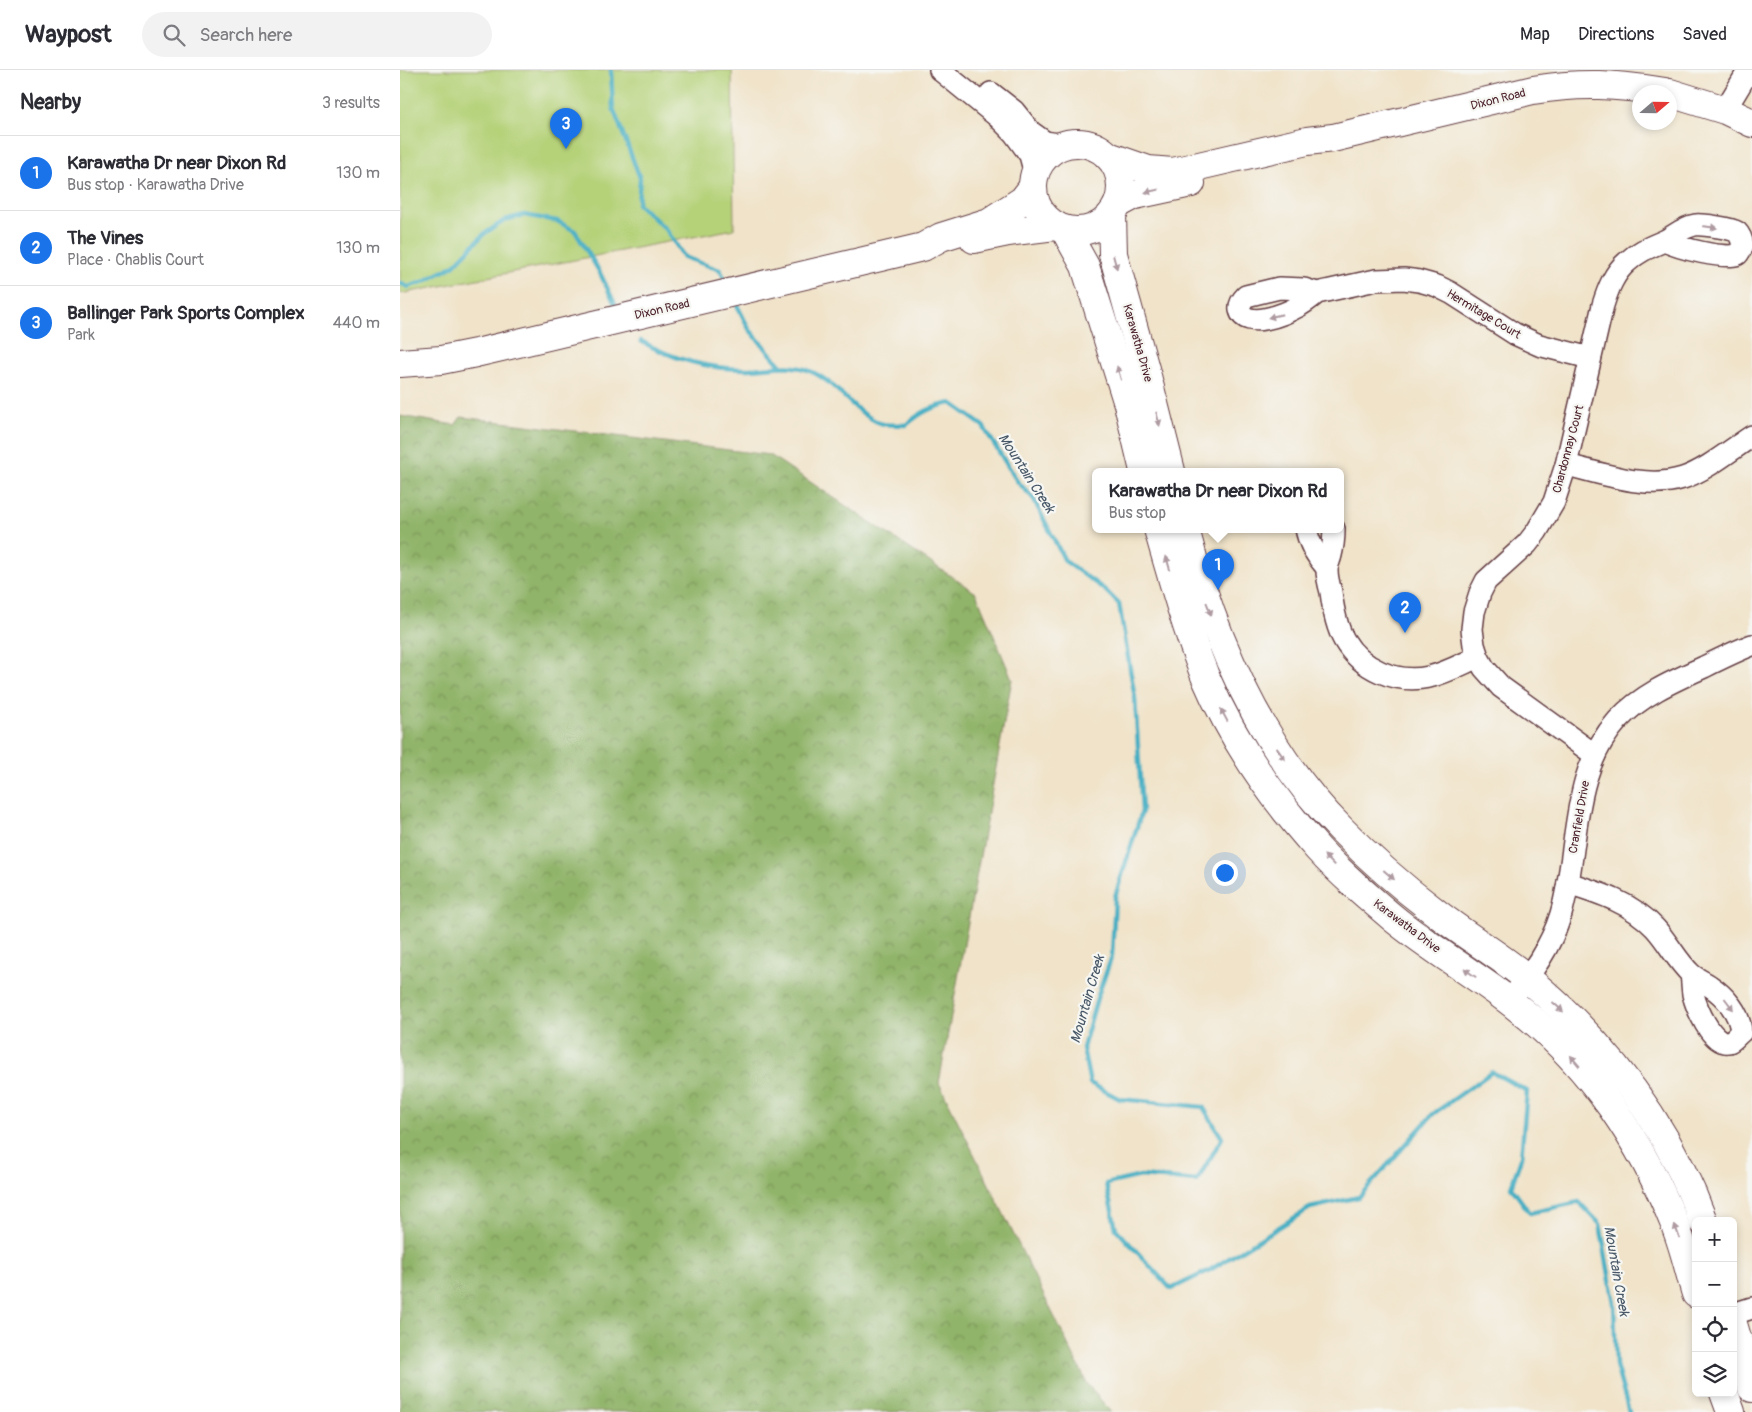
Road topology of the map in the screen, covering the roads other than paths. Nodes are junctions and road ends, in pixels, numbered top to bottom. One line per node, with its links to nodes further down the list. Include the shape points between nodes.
1 (940, 70): 10 (street, via 1014,133 1030,155)
2 (952, 70): 8 (street, via 989,91 1045,142)
3 (1749, 70): 6 (street)
4 (1632, 86): 7 (main road, Dixon Road, via 1563,85 1533,90)
5 (1677, 95): 6 (main road)
6 (1744, 117)
7 (1333, 138): 9 (main road, Dixon Road, via 1173,172 1148,170); 11 (main road, Dixon Road, one-way to 11, via 1291,155 1212,179 1135,195)
8 (1065, 145): 9 (main road, via 1083,144); 10 (main road, via 1045,157 1037,168)
9 (1108, 156): 11 (main road, via 1120,181)
10 (1034, 181): 12 (main road, via 1033,195 1038,208 1044,217); 14 (main road, Dixon Road, via 1023,200 989,222 941,237)
11 (1115, 209): 12 (main road, via 1101,224 1087,230); 21 (main road, Karawatha Drive, one-way to 21, via 1112,254)
12 (1060, 228): 14 (main road, Dixon Road, via 1008,232 940,247); 20 (main road, one-way to 12, via 1123,386 1085,266)
13 (1665, 241): 16 (street, Chardonnay Court, via 1645,248 1625,263 1616,275 1602,305)
14 (923, 247): 17 (main road, Dixon Road, via 476,353)
15 (1317, 293): 16 (street, Hermitage Court, via 1376,280 1419,281 1451,293 1515,334 1539,345)
16 (1590, 358): 19 (street, Chardonnay Court)
17 (400, 363)
18 (1752, 436): 19 (street, via 1696,472 1670,481 1641,482)
19 (1566, 465): 28 (street, Chardonnay Court, via 1554,502 1537,531 1486,581 1480,593 1472,629)
20 (1143, 468)
21 (1170, 468)
22 (1159, 533): 33 (main road, Karawatha Drive, one-way to 22, via 1394,919 1342,873 1284,808 1257,772 1206,676)
23 (1186, 533): 32 (main road, one-way to 32, via 1207,603 1227,653 1249,700 1305,789 1338,827 1392,878)
24 (1307, 533): 26 (street)
25 (1334, 533): 26 (street)
26 (1326, 568): 28 (street, via 1338,627 1344,640 1364,663 1377,671 1398,678 1429,677)
27 (1750, 650): 29 (street, Cranfield Drive, via 1646,696 1618,720)
28 (1478, 657): 29 (street, Chardonnay Court, via 1501,687)
29 (1595, 755): 30 (street, Cranfield Drive, via 1581,792)
30 (1568, 883): 31 (street, via 1612,897 1635,911 1655,928); 32 (street, Cranfield Drive, via 1550,943)
31 (1691, 974)
32 (1528, 979): 33 (street, Cranfield Drive); 34 (main road, one-way to 34, via 1600,1047 1652,1116 1682,1169)
33 (1510, 1001): 35 (main road, Karawatha Drive, one-way to 33, via 1676,1226 1637,1147 1571,1056)
34 (1701, 1217)
35 (1692, 1280)
36 (1752, 1308): 37 (street)
37 (1737, 1313)
38 (1737, 1337): 39 (main road)
39 (1752, 1388)
40 (1725, 1397): 41 (main road)
41 (1731, 1412)

